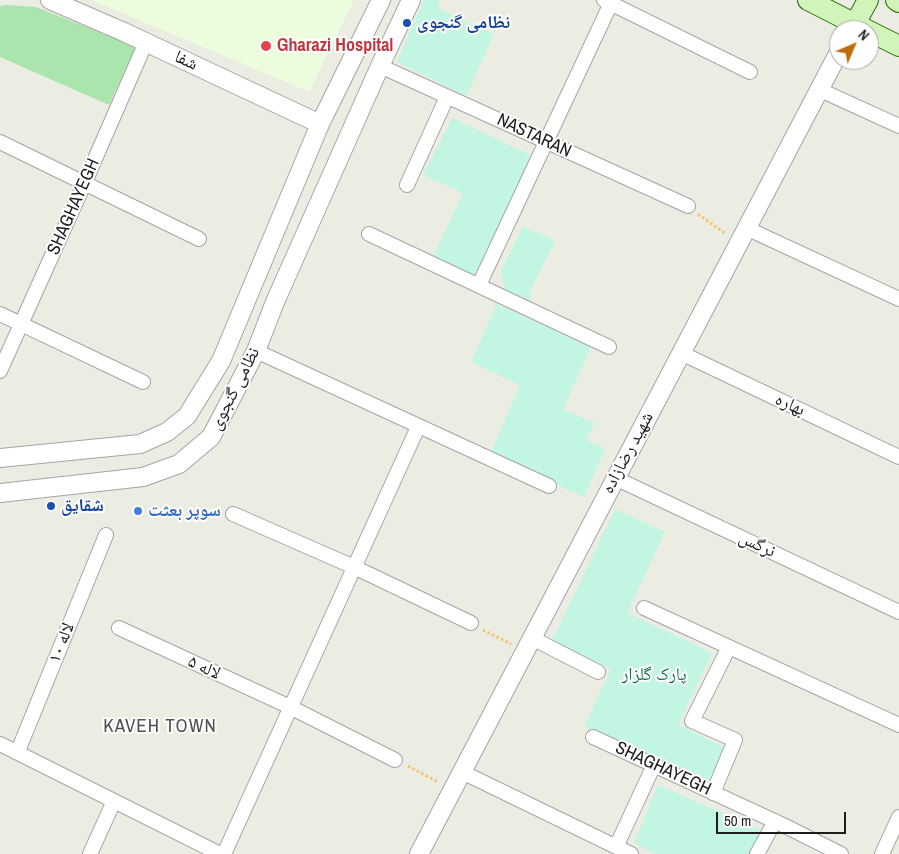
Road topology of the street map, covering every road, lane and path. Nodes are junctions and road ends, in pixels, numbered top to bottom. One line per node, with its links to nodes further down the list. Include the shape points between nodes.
1 (50, 0): 12 (street, شفا)
2 (381, 0): 19 (street, نظامی گنجوی)
3 (411, 0): 14 (street, نظامی گنجوی)
4 (808, 0): 9 (main road)
5 (868, 0): 10 (main road)
6 (896, 0): 8 (main road)
7 (607, 2): 16 (street); 22 (street)
8 (899, 2)
9 (845, 20)
10 (863, 20)
11 (879, 37): 13 (main road)
12 (146, 42): 19 (street, شفا); 23 (street, SHAGHAYEGH)
13 (899, 46)
14 (380, 66): 18 (street, NASTARAN); 30 (street, نظامی گنجوی)
15 (829, 70): 17 (street, شهید رضازاده)
16 (750, 72)
17 (818, 89): 20 (street); 27 (street, شهید رضازاده)
18 (448, 97): 22 (street, NASTARAN); 24 (street)
19 (320, 124): 29 (street, نظامی گنجوی)
20 (899, 126)
21 (0, 142): 23 (street)
22 (546, 142): 25 (street, NASTARAN); 31 (street)
23 (85, 182): 28 (street); 34 (street, SHAGHAYEGH)
24 (407, 185)
25 (688, 206): 27 (path)
26 (369, 234): 31 (street)
27 (742, 235): 32 (street); 37 (street, شهید رضازاده)
28 (200, 239)
29 (272, 241): 30 (street); 42 (street, نظامی گنجوی, via 222,361 187,416 167,432 140,444)
30 (297, 251): 36 (street, نظامی گنجوی)
31 (480, 285): 35 (street)
32 (899, 299)
33 (0, 314): 34 (street)
34 (21, 324): 38 (street, SHAGHAYEGH); 39 (street)
35 (609, 347)
36 (256, 351): 40 (street); 45 (street, نظامی گنجوی, via 211,437 180,464 142,477)
37 (681, 353): 41 (street, بهاره); 43 (street, شهید رضازاده)
38 (0, 371)
39 (143, 382)
40 (418, 427): 44 (street); 48 (street)
41 (899, 457)
42 (0, 458)
43 (615, 478): 50 (street, نرگس); 53 (street, شهید رضازاده)
44 (549, 486)
45 (0, 493)
46 (233, 514): 48 (street)
47 (106, 535): 60 (street, لاله ۱۰)
48 (354, 567): 51 (street); 56 (street)
49 (644, 608): 54 (street)
50 (899, 612)
51 (471, 623): 53 (path)
52 (119, 628): 56 (street, لاله ۵)
53 (528, 645): 55 (street); 63 (street, شهید رضازاده)
54 (729, 646): 57 (street); 65 (street, via 692,720 736,740)
55 (598, 672)
56 (290, 707): 61 (street, لاله ۵); 71 (street)
57 (899, 725)
58 (593, 736): 62 (street, SHAGHAYEGH)
59 (0, 744): 60 (street)
60 (18, 752): 66 (street)
61 (395, 760): 64 (path)
62 (654, 765): 65 (street, SHAGHAYEGH); 69 (street)
63 (462, 772): 64 (street, شهید رضازاده); 69 (street)
64 (452, 789): 72 (street, شهید رضازاده)
65 (713, 793): 68 (street, SHAGHAYEGH)
66 (114, 800): 70 (street); 71 (street)
67 (899, 817): 76 (street)
68 (775, 822): 74 (street); 75 (street, SHAGHAYEGH)
69 (616, 847): 73 (street)
70 (90, 854)
71 (222, 854)
72 (419, 854)
73 (631, 854)
74 (757, 854)
75 (841, 854)
76 (882, 854)

